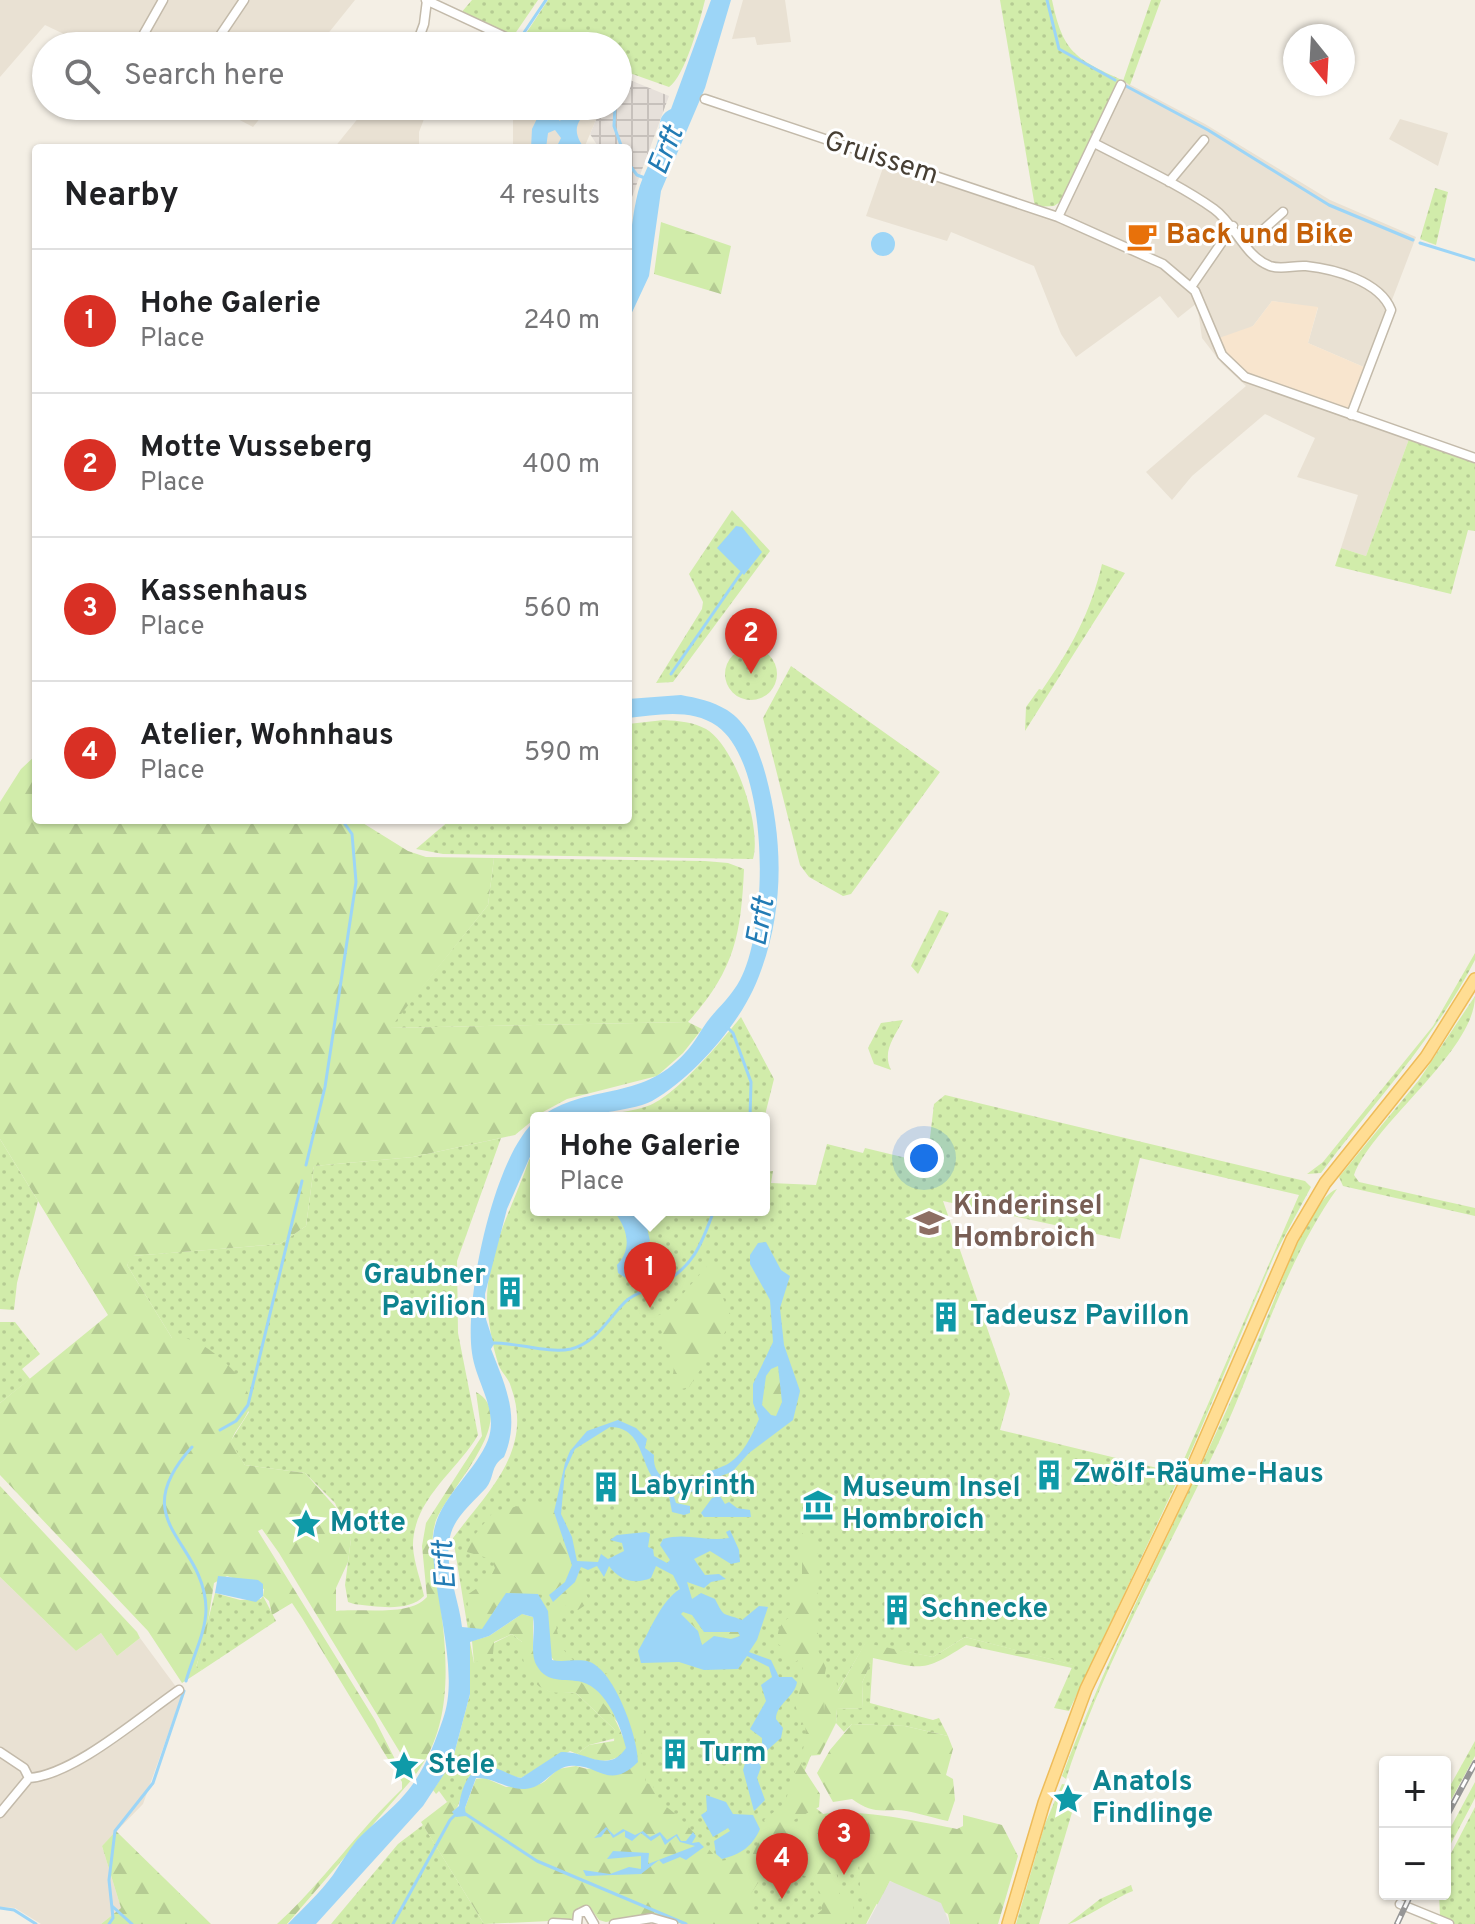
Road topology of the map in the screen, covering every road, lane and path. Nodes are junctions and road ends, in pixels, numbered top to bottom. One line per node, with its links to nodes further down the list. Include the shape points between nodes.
1 (163, 0): 4 (street)
2 (244, 0): 5 (street)
3 (427, 0): 6 (street); 7 (street)
4 (145, 32)
5 (222, 32)
6 (421, 32)
7 (495, 32)
8 (1121, 85): 11 (street)
9 (705, 99): 14 (street, Gruissem)
10 (1204, 140): 12 (street)
11 (1094, 143): 12 (street); 14 (street)
12 (1169, 182): 15 (street)
13 (1283, 212): 16 (street)
14 (1058, 217): 17 (street, Gruissem, via 1163,264)
15 (1233, 226): 16 (street); 17 (street)
16 (1246, 245): 18 (street, via 1267,265 1308,266 1339,274 1366,284 1385,299 1391,310)
17 (1191, 287): 18 (street, Gruissem, via 1222,355 1237,372)
18 (1351, 415): 19 (street, Gruissem)
19 (1475, 458)
20 (1475, 979): 32 (main road, via 1426,1057 1325,1183 1292,1239 1197,1460 1086,1689 1040,1814)
21 (179, 1690): 23 (street, via 73,1764)
22 (0, 1752): 23 (street, via 24,1768)
23 (29, 1778): 24 (street)
24 (0, 1813)
25 (1400, 1904): 33 (street)
26 (553, 1923): 27 (street)
27 (570, 1924)
28 (577, 1924): 29 (street, via 578,1914 586,1910)
29 (594, 1924)
30 (614, 1924): 31 (street, via 652,1918)
31 (673, 1924)
32 (1008, 1924)
33 (1449, 1924)

